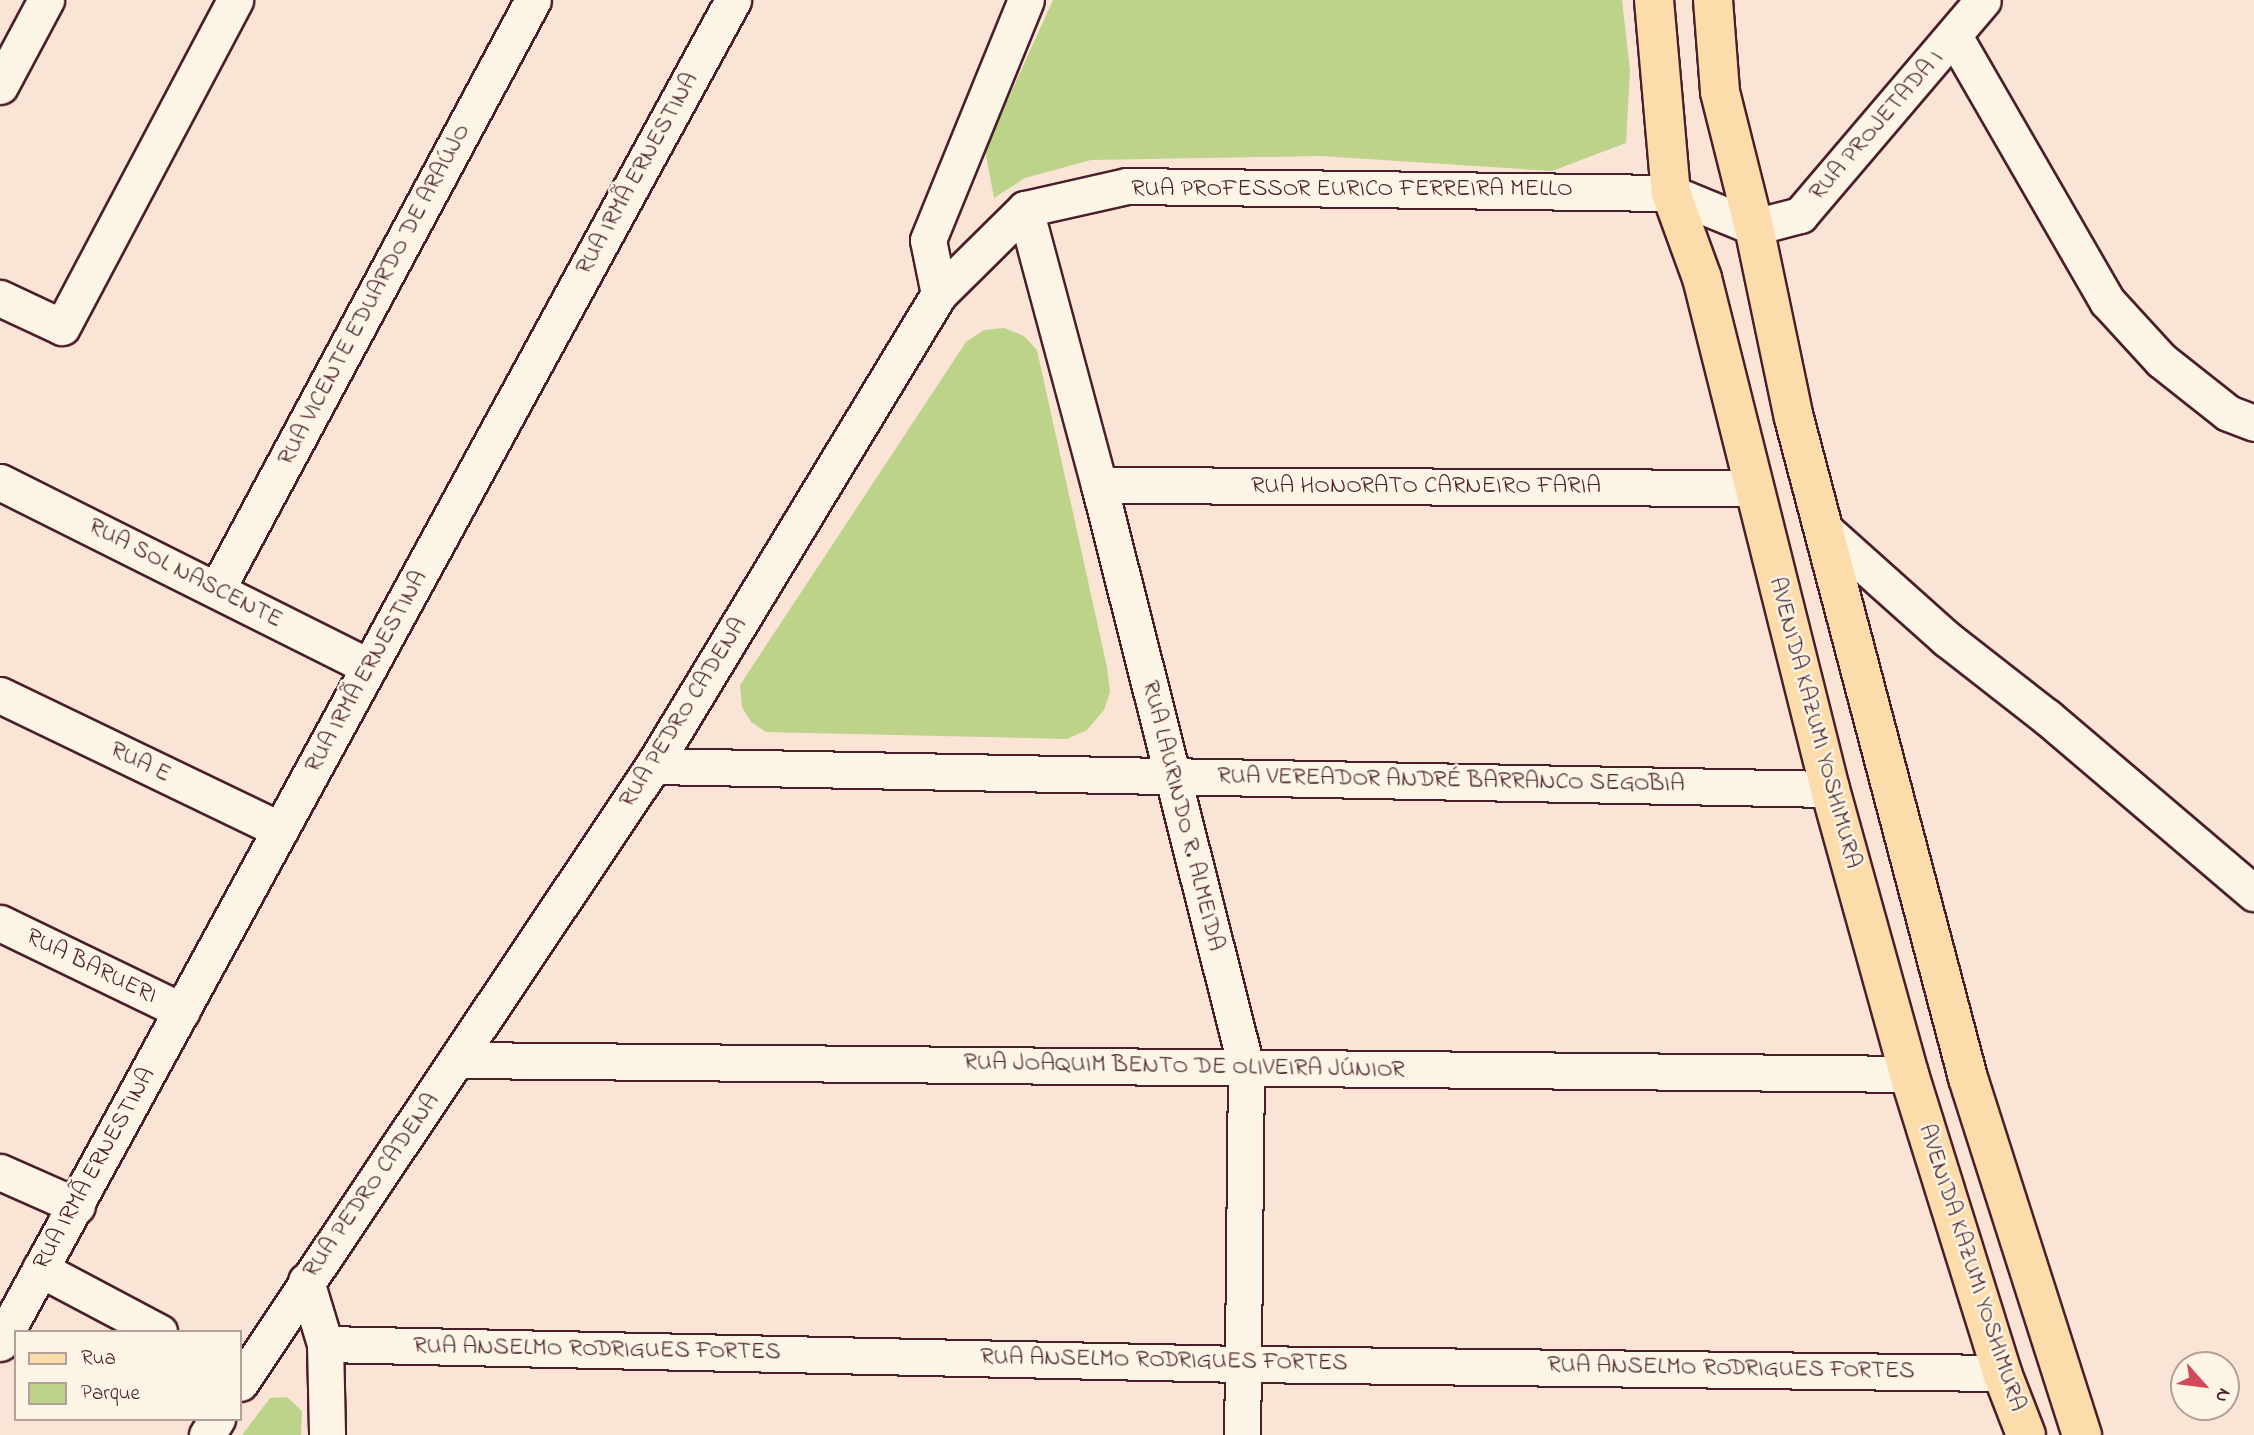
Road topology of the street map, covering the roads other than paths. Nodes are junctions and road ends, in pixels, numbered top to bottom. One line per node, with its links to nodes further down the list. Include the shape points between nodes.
1 (46, 0): 10 (street)
2 (235, 0): 15 (street, via 62,327)
3 (534, 0): 21 (street, RUA VICENTE EDUARDO DE ARAÚJO)
4 (733, 0): 22 (street, RUA IRMÃ ERNESTINA)
5 (1026, 0): 14 (street, via 928,240)
6 (1654, 0): 11 (main road, AVENIDA KAZUMI YOSHIMURA)
7 (1713, 0): 13 (main road, via 1720,92)
8 (1983, 0): 9 (street, RUA PROJETADA I)
9 (1954, 36): 13 (street, RUA PROJETADA I, via 1800,215); 16 (street, via 2107,300 2161,360 2228,413)
10 (0, 86)
11 (1671, 193): 12 (street, RUA PROFESSOR EURICO FERREIRA MELLO, via 1127,186); 13 (street, RUA PROFESSOR EURICO FERREIRA MELLO); 19 (main road, AVENIDA KAZUMI YOSHIMURA, via 1702,278)
12 (1025, 209): 14 (street); 18 (street, RUA LAURINDO R. ALMEIDA)
13 (1754, 227): 20 (main road, via 1794,418)
14 (939, 294): 24 (street, RUA PEDRO CADENA)
15 (0, 298)
16 (2254, 422)
17 (0, 482): 21 (street, RUA SOL NASCENTE)
18 (1099, 485): 19 (street, RUA HONORATO CARNEIRO FARIA); 25 (street, RUA LAURINDO R. ALMEIDA)
19 (1753, 488): 26 (main road, AVENIDA KAZUMI YOSHIMURA)
20 (1825, 530): 28 (street, via 1947,639); 47 (main road, via 1968,1078)
21 (217, 589): 22 (street, RUA SOL NASCENTE)
22 (369, 667): 27 (street, RUA IRMÃ ERNESTINA)
23 (0, 695): 27 (street, RUA E)
24 (653, 766): 25 (street, RUA VEREADOR ANDRÉ BARRANCO SEGOBIA); 31 (street, RUA PEDRO CADENA)
25 (1171, 774): 26 (street, RUA VEREADOR ANDRÉ BARRANCO SEGOBIA); 32 (street, RUA LAURINDO R. ALMEIDA)
26 (1830, 789): 33 (main road, AVENIDA KAZUMI YOSHIMURA)
27 (280, 830): 30 (street, RUA IRMÃ ERNESTINA)
28 (2254, 892)
29 (0, 923): 30 (street, RUA BARUERI)
30 (182, 1011): 35 (street, RUA IRMÃ ERNESTINA)
31 (459, 1060): 32 (street, RUA JOAQUIM BENTO DE OLIVEIRA JÚNIOR); 37 (street, RUA PEDRO CADENA)
32 (1245, 1067): 33 (street, RUA JOAQUIM BENTO DE OLIVEIRA JÚNIOR); 41 (street, RUA LAURINDO R. ALMEIDA)
33 (1909, 1074): 42 (main road, AVENIDA KAZUMI YOSHIMURA)
34 (0, 1172): 35 (street)
35 (77, 1206): 36 (street, RUA IRMÃ ERNESTINA)
36 (40, 1269): 38 (street); 39 (street, RUA IRMÃ ERNESTINA)
37 (306, 1282): 40 (street); 43 (street, RUA PEDRO CADENA)
38 (155, 1330)
39 (0, 1343)
40 (325, 1344): 41 (street, RUA ANSELMO RODRIGUES FORTES); 44 (street)
41 (1243, 1364): 42 (street, RUA ANSELMO RODRIGUES FORTES); 45 (street, RUA LAURINDO R. ALMEIDA)
42 (2002, 1373): 46 (main road, AVENIDA KAZUMI YOSHIMURA)
43 (242, 1377)
44 (327, 1435)
45 (1241, 1435)
46 (2026, 1435)
47 (2081, 1435)

